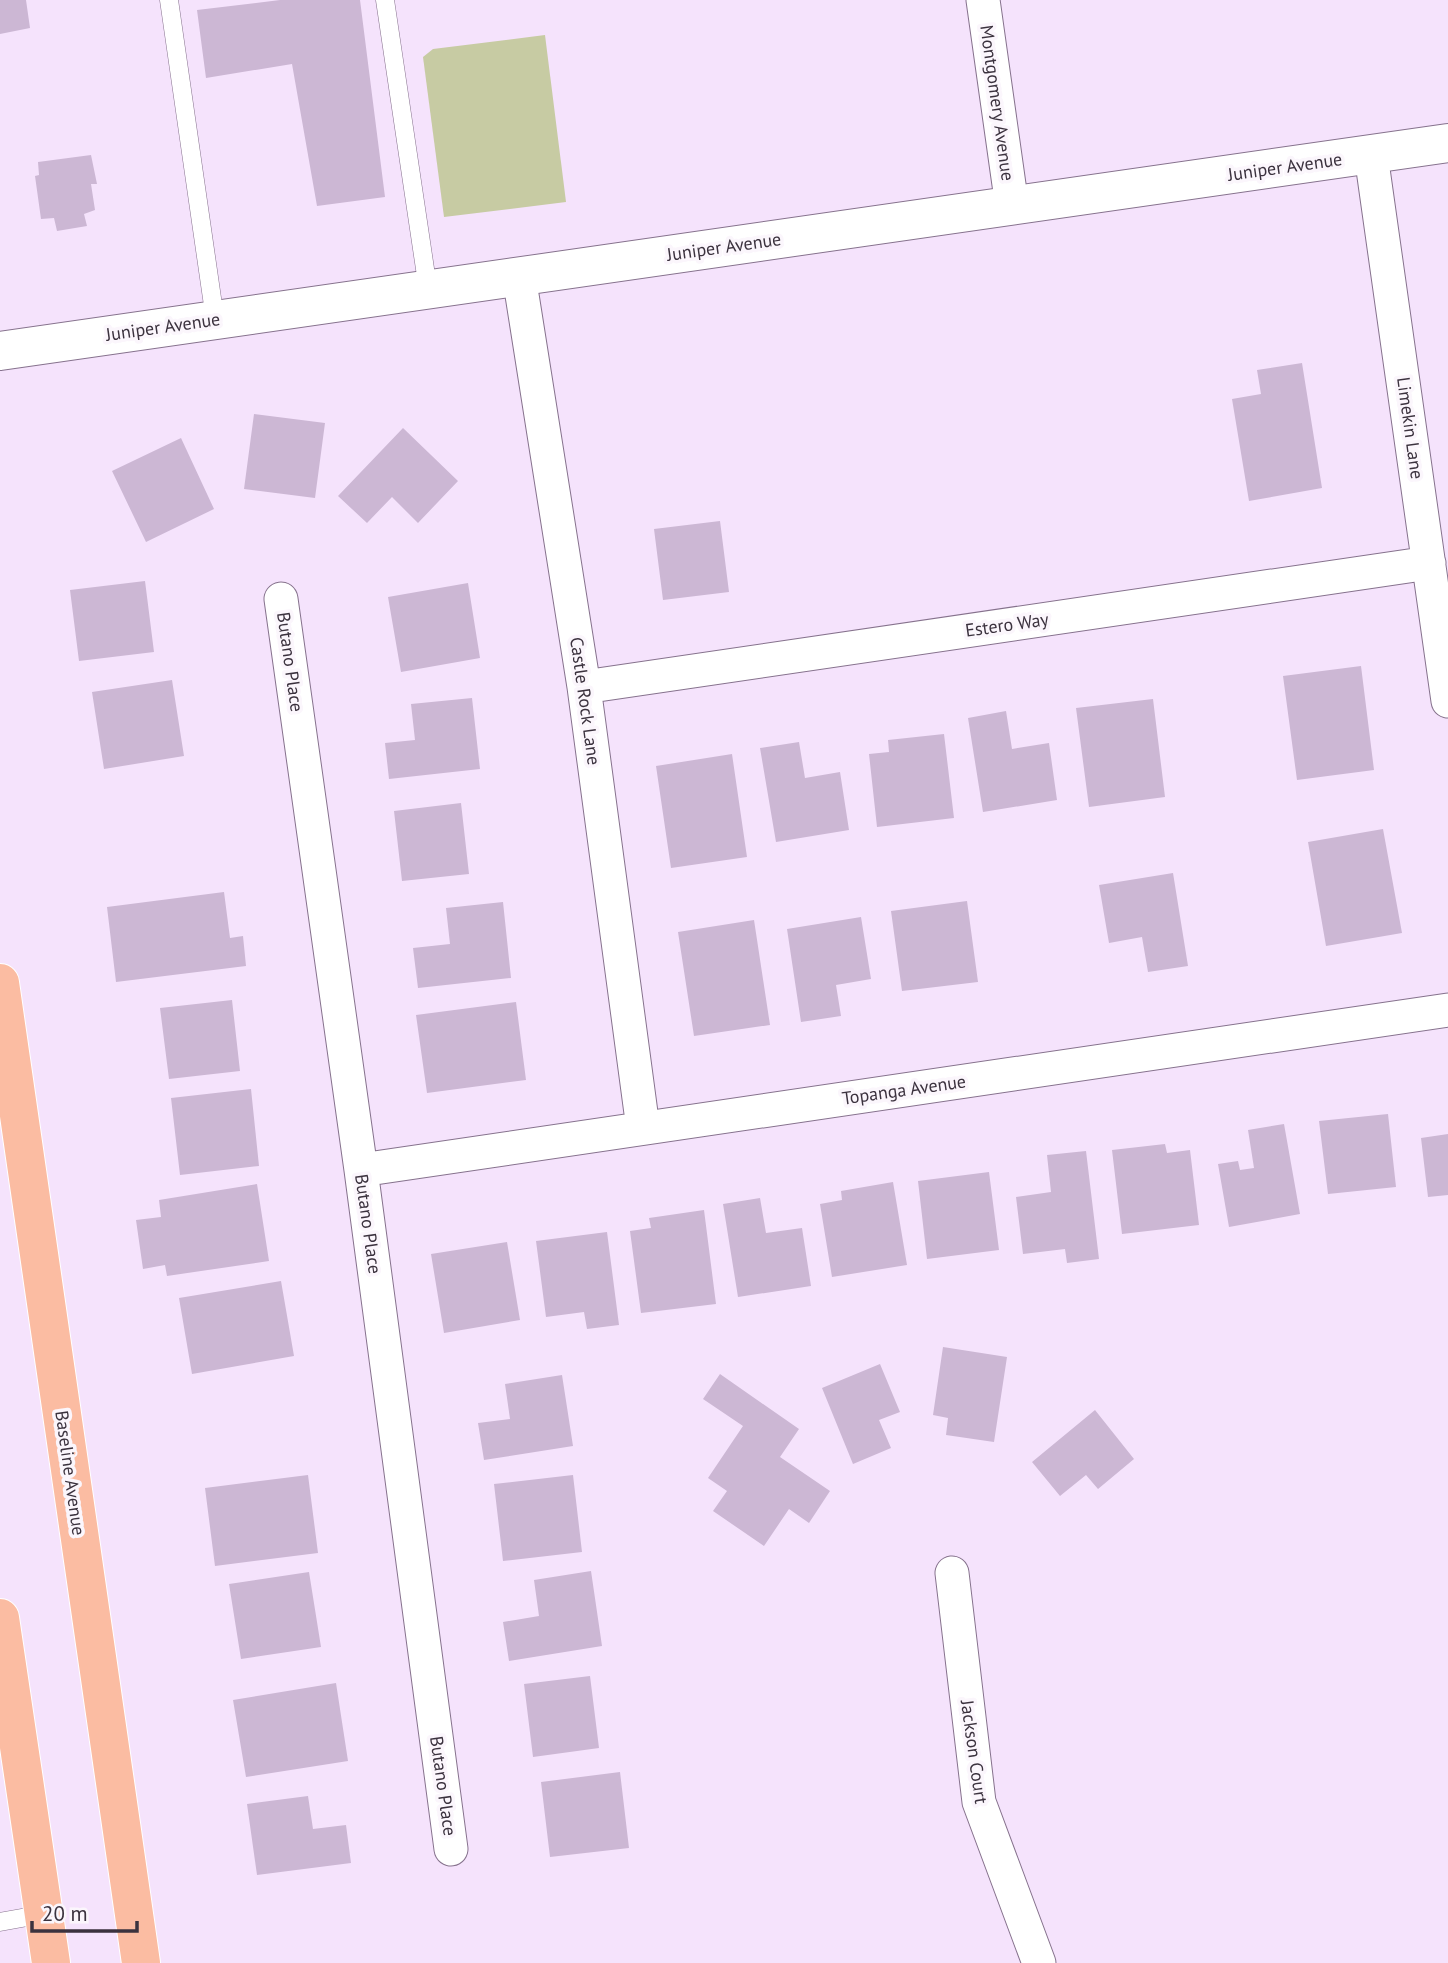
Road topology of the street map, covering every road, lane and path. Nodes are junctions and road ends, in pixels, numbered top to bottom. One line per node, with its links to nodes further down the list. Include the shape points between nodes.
1 (169, 0): 9 (lane)
2 (385, 0): 8 (lane)
3 (983, 0): 6 (street, Montgomery Avenue)
4 (1448, 144): 5 (street, Juniper Avenue)
5 (1371, 155): 6 (street, Juniper Avenue); 11 (street, Limekin Lane)
6 (1012, 206): 7 (street, Juniper Avenue)
7 (519, 276): 8 (street, Juniper Avenue); 13 (street, Castle Rock Lane)
8 (428, 289): 9 (street, Juniper Avenue)
9 (215, 319): 10 (street, Juniper Avenue)
10 (0, 351)
11 (1429, 563): 13 (street, Estero Way); 14 (street, Limekin Lane)
12 (281, 599): 18 (street, Butano Place)
13 (584, 687): 17 (street, Castle Rock Lane)
14 (1448, 701)
15 (0, 983): 26 (main road, Baseline Avenue)
16 (1448, 1010): 17 (street, Topanga Avenue)
17 (643, 1128): 18 (street, Topanga Avenue)
18 (361, 1170): 22 (street, Butano Place)
19 (952, 1573): 27 (street, Jackson Court, via 979,1802)
20 (0, 1618): 21 (main road)
21 (11, 1769): 23 (main road)
22 (451, 1849)
23 (44, 1914): 24 (lane); 25 (main road)
24 (0, 1922)
25 (51, 1963)
26 (141, 1963)
27 (1039, 1963)

